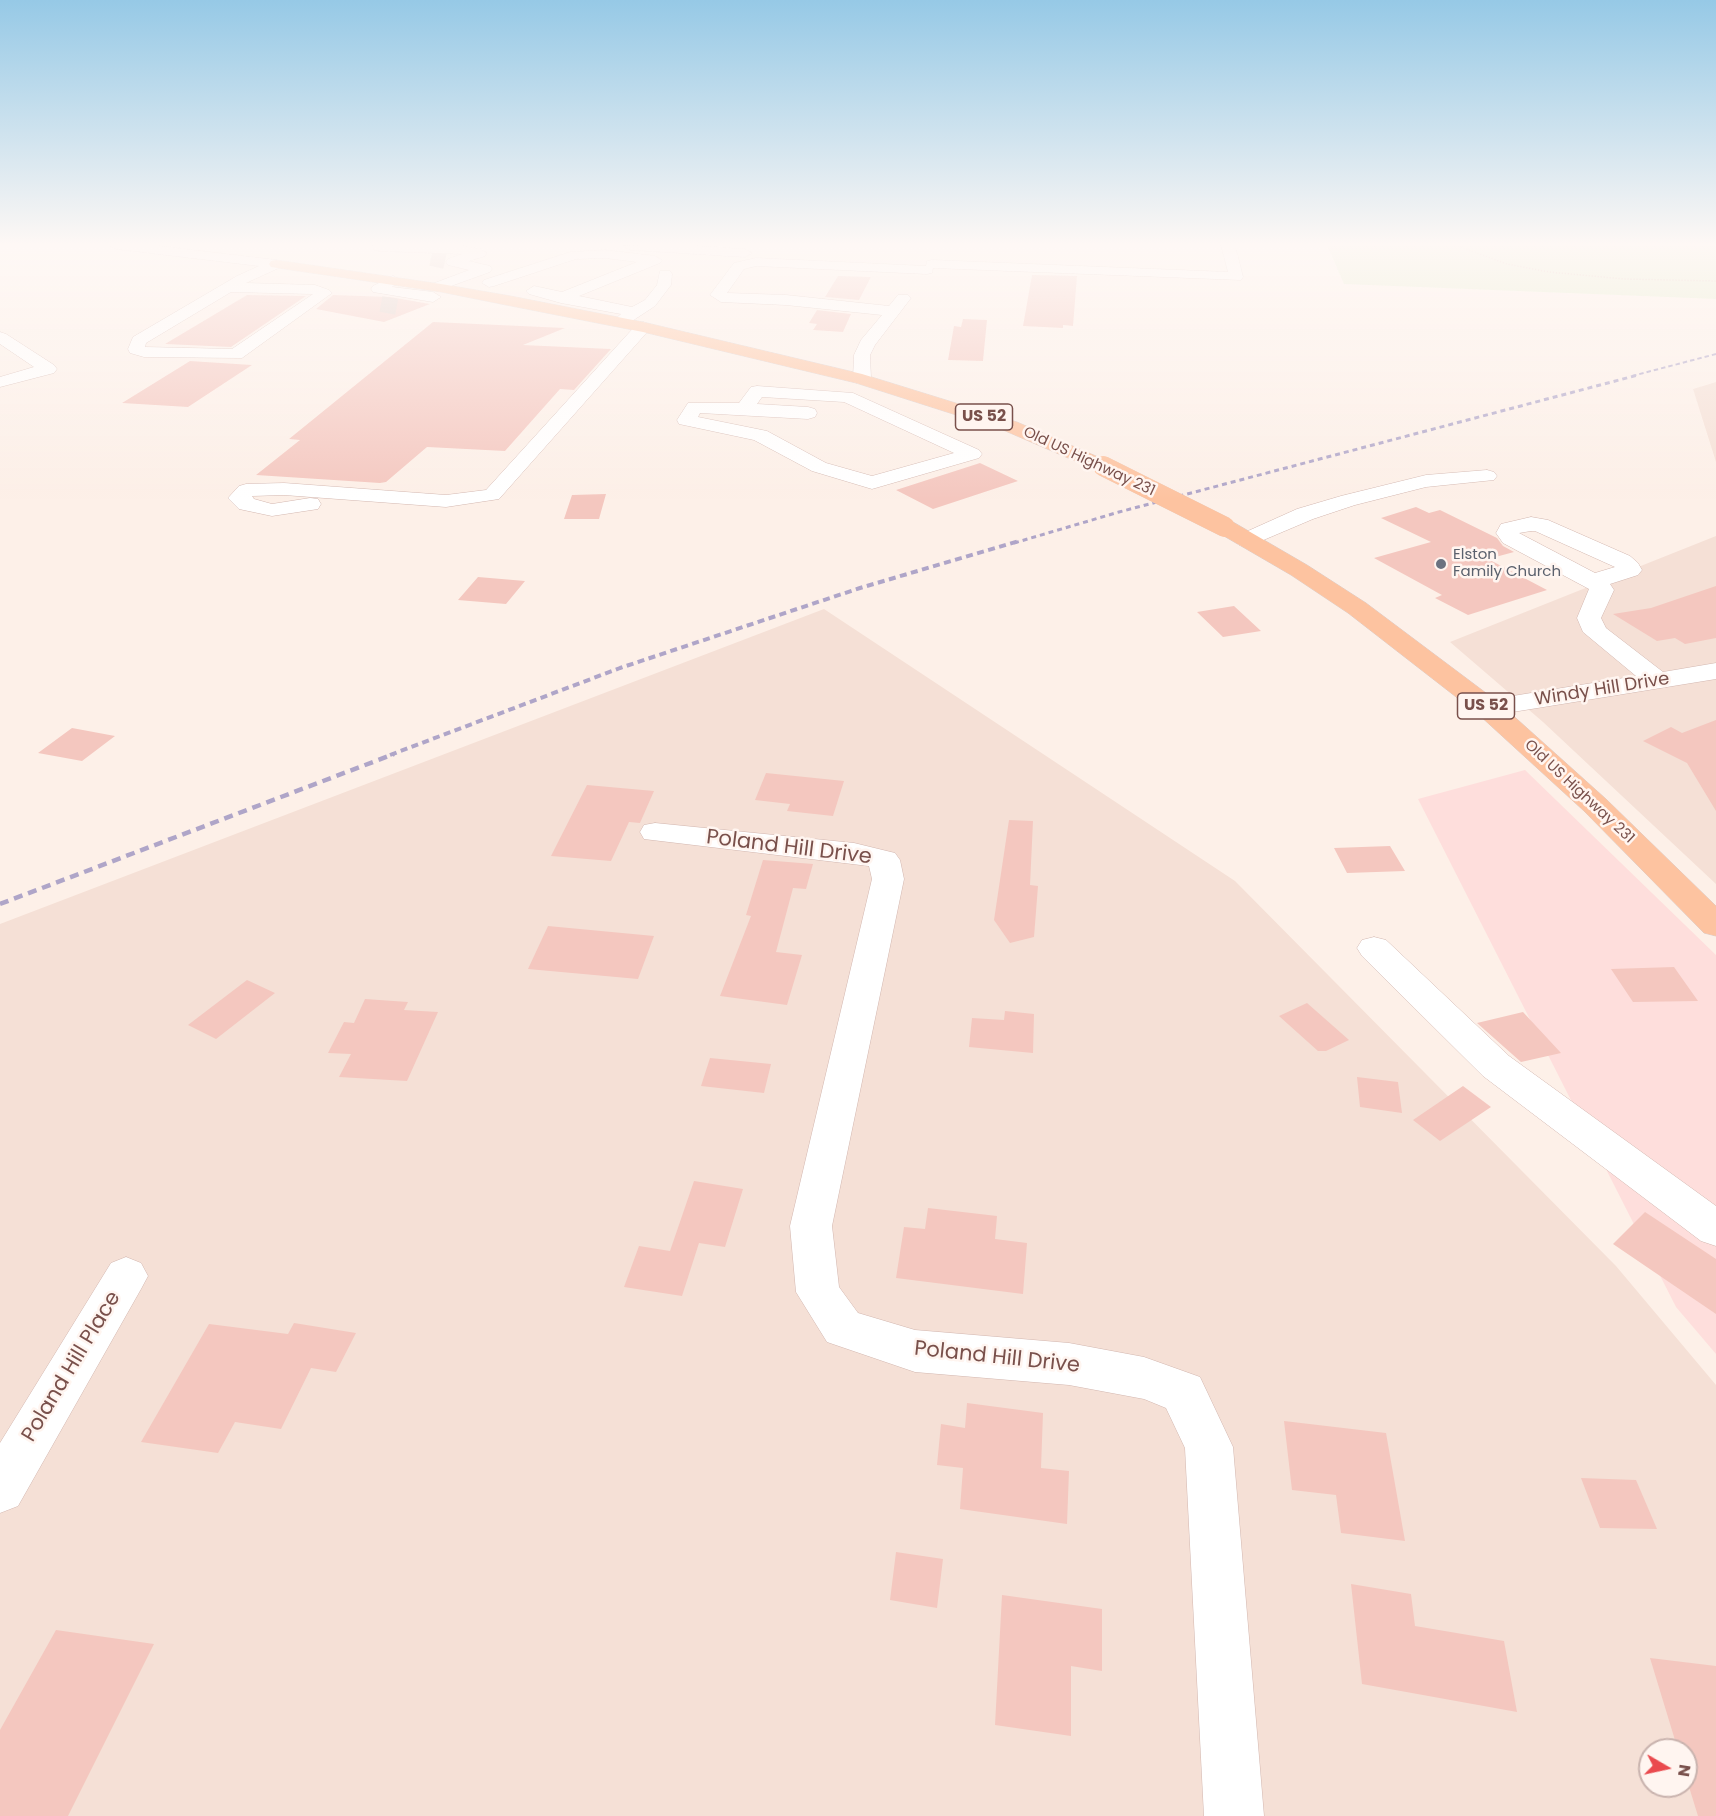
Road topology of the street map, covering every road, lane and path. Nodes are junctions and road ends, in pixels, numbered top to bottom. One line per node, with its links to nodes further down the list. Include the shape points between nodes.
1 (156, 330): 2 (street, via 139,340 136,349 236,354)
2 (271, 330)
3 (631, 330): 15 (street, via 492,495 446,501 284,489 246,490 239,498 272,510)
4 (676, 330): 7 (main road, Old US Highway 231 / US 52)
5 (877, 330): 7 (street, via 865,349)
6 (0, 337): 8 (street, via 48,369)
7 (862, 379): 9 (main road, Old US Highway 231 / US 52)
8 (0, 382)
9 (880, 384): 10 (street); 16 (main road, Old US Highway 231 / US 52, bridge, via 1010,426 1103,466)
10 (847, 397): 11 (street, via 756,391); 12 (street); 13 (street, via 972,454 872,483 819,467)
11 (744, 410): 12 (street); 13 (street, via 695,407 686,420)
12 (807, 412): 13 (street)
13 (760, 435)
14 (1487, 476): 16 (street, via 1426,481)
15 (310, 504)
16 (1236, 533): 20 (main road, Old US Highway 231 / US 52, via 1357,609)
17 (1595, 581): 19 (street, via 1602,590 1589,618 1595,632)
18 (1716, 671): 19 (street, Windy Hill Drive)
19 (1659, 681): 20 (street, Windy Hill Drive)
20 (1488, 708): 22 (main road, Old US Highway 231 / US 52)
21 (655, 832): 27 (street, Poland Hill Drive, via 854,853 884,860 888,879 811,1226 818,1292 843,1328 915,1351 1068,1364 1144,1378 1184,1392 1209,1447)
22 (1716, 925)
23 (1374, 948): 24 (street, via 1496,1066)
24 (1716, 1229)
25 (126, 1276): 26 (street, Poland Hill Place)
26 (0, 1488)
27 (1234, 1816)

